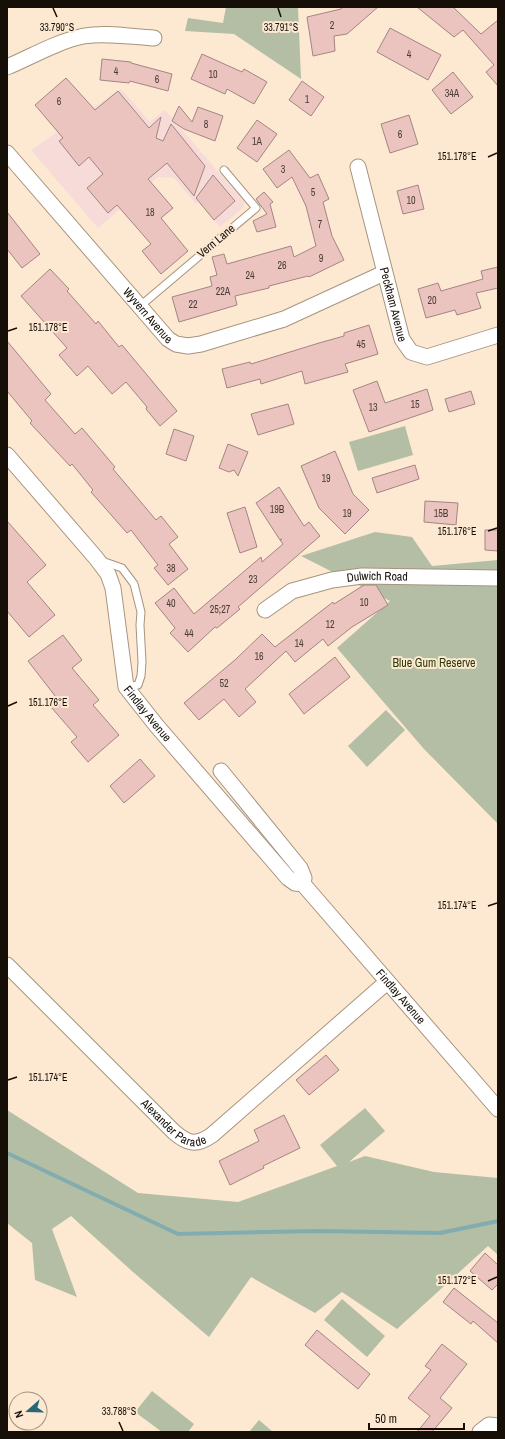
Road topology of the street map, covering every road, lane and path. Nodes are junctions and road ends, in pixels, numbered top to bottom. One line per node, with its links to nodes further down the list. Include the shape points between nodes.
1 (154, 38): 2 (street, via 84,36 58,44)
2 (7, 67)
3 (7, 153): 7 (street, Wyvern Avenue)
4 (358, 167): 6 (street, Peckham Avenue)
5 (224, 170): 7 (lane, Vern Lane, via 256,208)
6 (384, 273): 7 (street, Wyvern Avenue, via 284,319 188,346 176,344 168,339); 8 (street, Peckham Avenue, via 402,339 411,352 427,357)
7 (139, 307)
8 (498, 335)
9 (7, 456): 10 (street, Findlay Avenue)
10 (96, 558): 13 (street, Findlay Avenue, via 108,574 113,588); 13 (lane, via 122,568 134,584 141,612 141,676 138,685)
11 (498, 578): 12 (street, Dulwich Road, via 362,576 332,580 292,590)
12 (265, 610)
13 (126, 687): 15 (street, Findlay Avenue, via 288,878 295,883)
14 (221, 771): 15 (street, Findlay Avenue, via 300,868 304,878)
15 (303, 884): 17 (street, Findlay Avenue)
16 (7, 965): 17 (street, Alexander Parade, via 174,1132 188,1142 197,1143 212,1135)
17 (387, 982): 18 (street, Findlay Avenue)
18 (498, 1109)
19 (498, 1426): 20 (street, via 489,1425)
20 (480, 1432)

